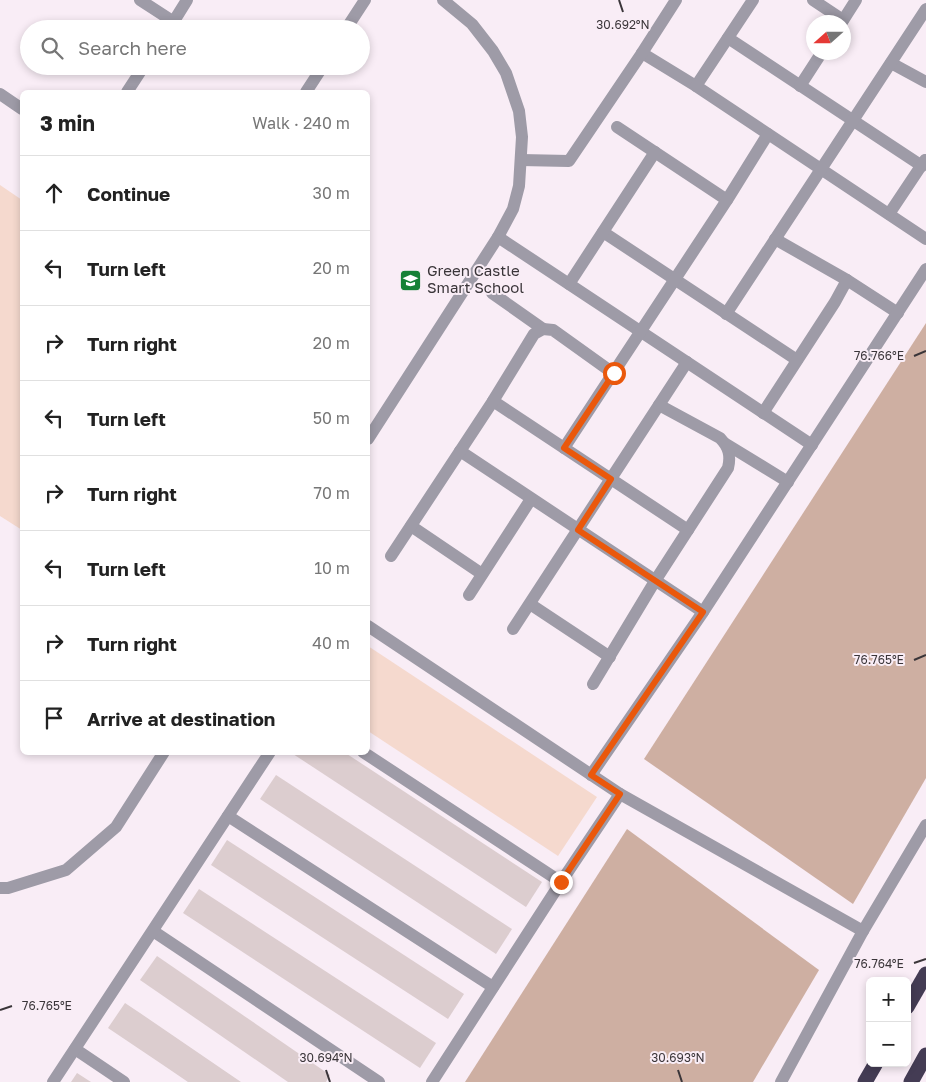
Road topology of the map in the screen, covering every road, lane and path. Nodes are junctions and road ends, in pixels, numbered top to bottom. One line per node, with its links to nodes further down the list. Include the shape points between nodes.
1 (140, 0): 12 (street)
2 (187, 0): 13 (street)
3 (364, 0): 14 (street)
4 (443, 0): 32 (street, via 472,24 506,73 519,111)
5 (676, 0): 16 (street)
6 (753, 0): 15 (street)
7 (813, 0): 10 (street)
8 (856, 0): 11 (street)
9 (926, 9): 18 (street)
10 (834, 15)
11 (846, 15)
12 (165, 20)
13 (174, 20)
14 (352, 20)
15 (728, 38): 22 (street); 23 (street)
16 (642, 53): 22 (street); 32 (street, via 569,161)
17 (817, 60): 23 (street)
18 (891, 63): 21 (street); 28 (street)
19 (138, 75): 24 (street)
20 (317, 75): 25 (street)
21 (926, 82)
22 (696, 86): 30 (street)
23 (800, 86): 28 (street)
24 (128, 90)
25 (307, 90)
26 (0, 94): 27 (street)
27 (20, 108)
28 (852, 120): 33 (street); 34 (street)
29 (617, 127): 31 (street)
30 (768, 134): 34 (street); 35 (street)
31 (655, 152): 35 (street); 37 (street)
32 (521, 160): 38 (street, via 513,209)
33 (924, 162): 36 (street)
34 (820, 168): 36 (street); 39 (street)
35 (727, 200): 42 (street)
36 (889, 214): 40 (street)
37 (603, 232): 42 (street); 44 (street)
38 (498, 237): 44 (street); 56 (street)
39 (775, 239): 43 (street); 47 (street)
40 (926, 239)
41 (926, 269): 46 (street)
42 (674, 279): 47 (street); 49 (street)
43 (847, 280): 46 (street); 50 (street)
44 (569, 284): 49 (street)
45 (492, 293): 48 (street)
46 (898, 313): 58 (street)
47 (726, 314): 50 (street)
48 (543, 329): 52 (street, via 553,330); 53 (street, via 534,334)
49 (640, 332): 51 (street); 52 (street)
50 (797, 360): 55 (street)
51 (687, 362): 54 (street); 55 (street)
52 (614, 373): 59 (street)
53 (493, 401): 59 (street); 60 (street)
54 (659, 405): 57 (street); 61 (street)
55 (763, 412): 58 (street)
56 (370, 436)
57 (726, 444): 62 (street); 66 (street, via 730,460 728,468)
58 (812, 445): 62 (street)
59 (564, 448): 61 (street)
60 (460, 451): 63 (street); 64 (street)
61 (611, 479): 65 (street); 66 (street)
62 (788, 482): 72 (street)
63 (532, 499): 65 (street); 68 (street)
64 (411, 526): 67 (street); 68 (street)
65 (578, 530): 69 (street); 71 (street)
66 (688, 530): 69 (street)
67 (392, 556)
68 (482, 574): 70 (street)
69 (655, 581): 72 (street); 75 (street)
70 (468, 595)
71 (530, 604): 74 (street); 75 (street)
72 (703, 612): 80 (street)
73 (370, 627): 80 (street)
74 (513, 629)
75 (610, 657): 76 (street)
76 (593, 684)
77 (162, 755): 85 (street, via 116,827 66,870)
78 (268, 755): 82 (street)
79 (368, 755): 84 (street)
80 (591, 775): 81 (street)
81 (620, 794): 84 (street); 87 (street)
82 (228, 816): 86 (street); 89 (street)
83 (926, 825): 87 (street)
84 (561, 882): 89 (street)
85 (0, 888)
86 (153, 931): 91 (street); 96 (street)
87 (863, 931): 98 (street)
88 (926, 974): 90 (highway)
89 (493, 987): 97 (street)
90 (911, 1000)
91 (75, 1049): 94 (street); 95 (street)
92 (926, 1056): 100 (highway)
93 (874, 1067): 99 (highway)
94 (53, 1082)
95 (124, 1082)
96 (379, 1082)
97 (432, 1082)
98 (781, 1082)
99 (865, 1082)
100 (911, 1082)

